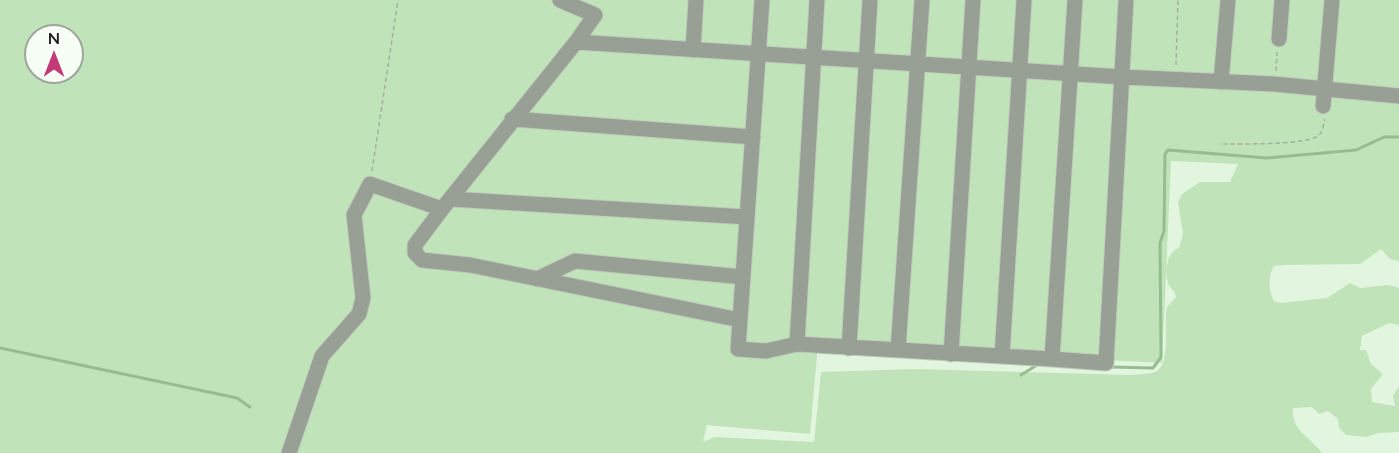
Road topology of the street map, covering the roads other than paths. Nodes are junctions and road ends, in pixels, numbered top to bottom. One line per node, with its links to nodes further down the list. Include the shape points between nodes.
1 (560, 0): 15 (lane, via 595,15)
2 (696, 0): 16 (lane)
3 (762, 0): 17 (lane)
4 (817, 0): 18 (lane)
5 (870, 0): 19 (lane)
6 (921, 0): 20 (lane)
7 (973, 0): 21 (lane)
8 (1024, 0): 22 (lane)
9 (1075, 0): 23 (lane)
10 (1126, 0): 24 (lane)
11 (1228, 0): 25 (lane)
12 (1282, 0): 14 (lane)
13 (1332, 0): 26 (lane)
14 (1279, 39)
15 (576, 42): 16 (lane); 29 (lane)
16 (693, 50): 17 (lane)
17 (759, 55): 18 (lane); 30 (lane)
18 (814, 57): 19 (lane); 36 (lane)
19 (866, 60): 20 (lane); 37 (lane)
20 (918, 63): 21 (lane); 38 (lane)
21 (969, 66): 22 (lane); 39 (lane)
22 (1020, 70): 23 (lane); 40 (lane)
23 (1070, 73): 24 (lane); 41 (lane)
24 (1123, 77): 25 (lane); 41 (lane, via 1106,363)
25 (1221, 82): 26 (lane)
26 (1325, 89): 27 (lane); 28 (lane)
27 (1399, 96)
28 (1323, 106)
29 (512, 119): 30 (lane); 31 (lane)
30 (753, 137): 32 (lane)
31 (446, 204): 32 (lane); 34 (lane, via 415,245 415,254 422,260); 42 (lane, via 370,184 354,215 363,298 359,314 322,356)
32 (747, 217): 33 (lane)
33 (743, 278): 34 (lane, via 575,261); 35 (lane)
34 (537, 279): 35 (lane)
35 (740, 320): 36 (lane, via 738,349 766,351)
36 (797, 344): 37 (lane)
37 (849, 348): 38 (lane)
38 (898, 350): 39 (lane)
39 (951, 354): 40 (lane)
40 (1002, 356): 41 (lane)
41 (1052, 359)
42 (289, 453)

